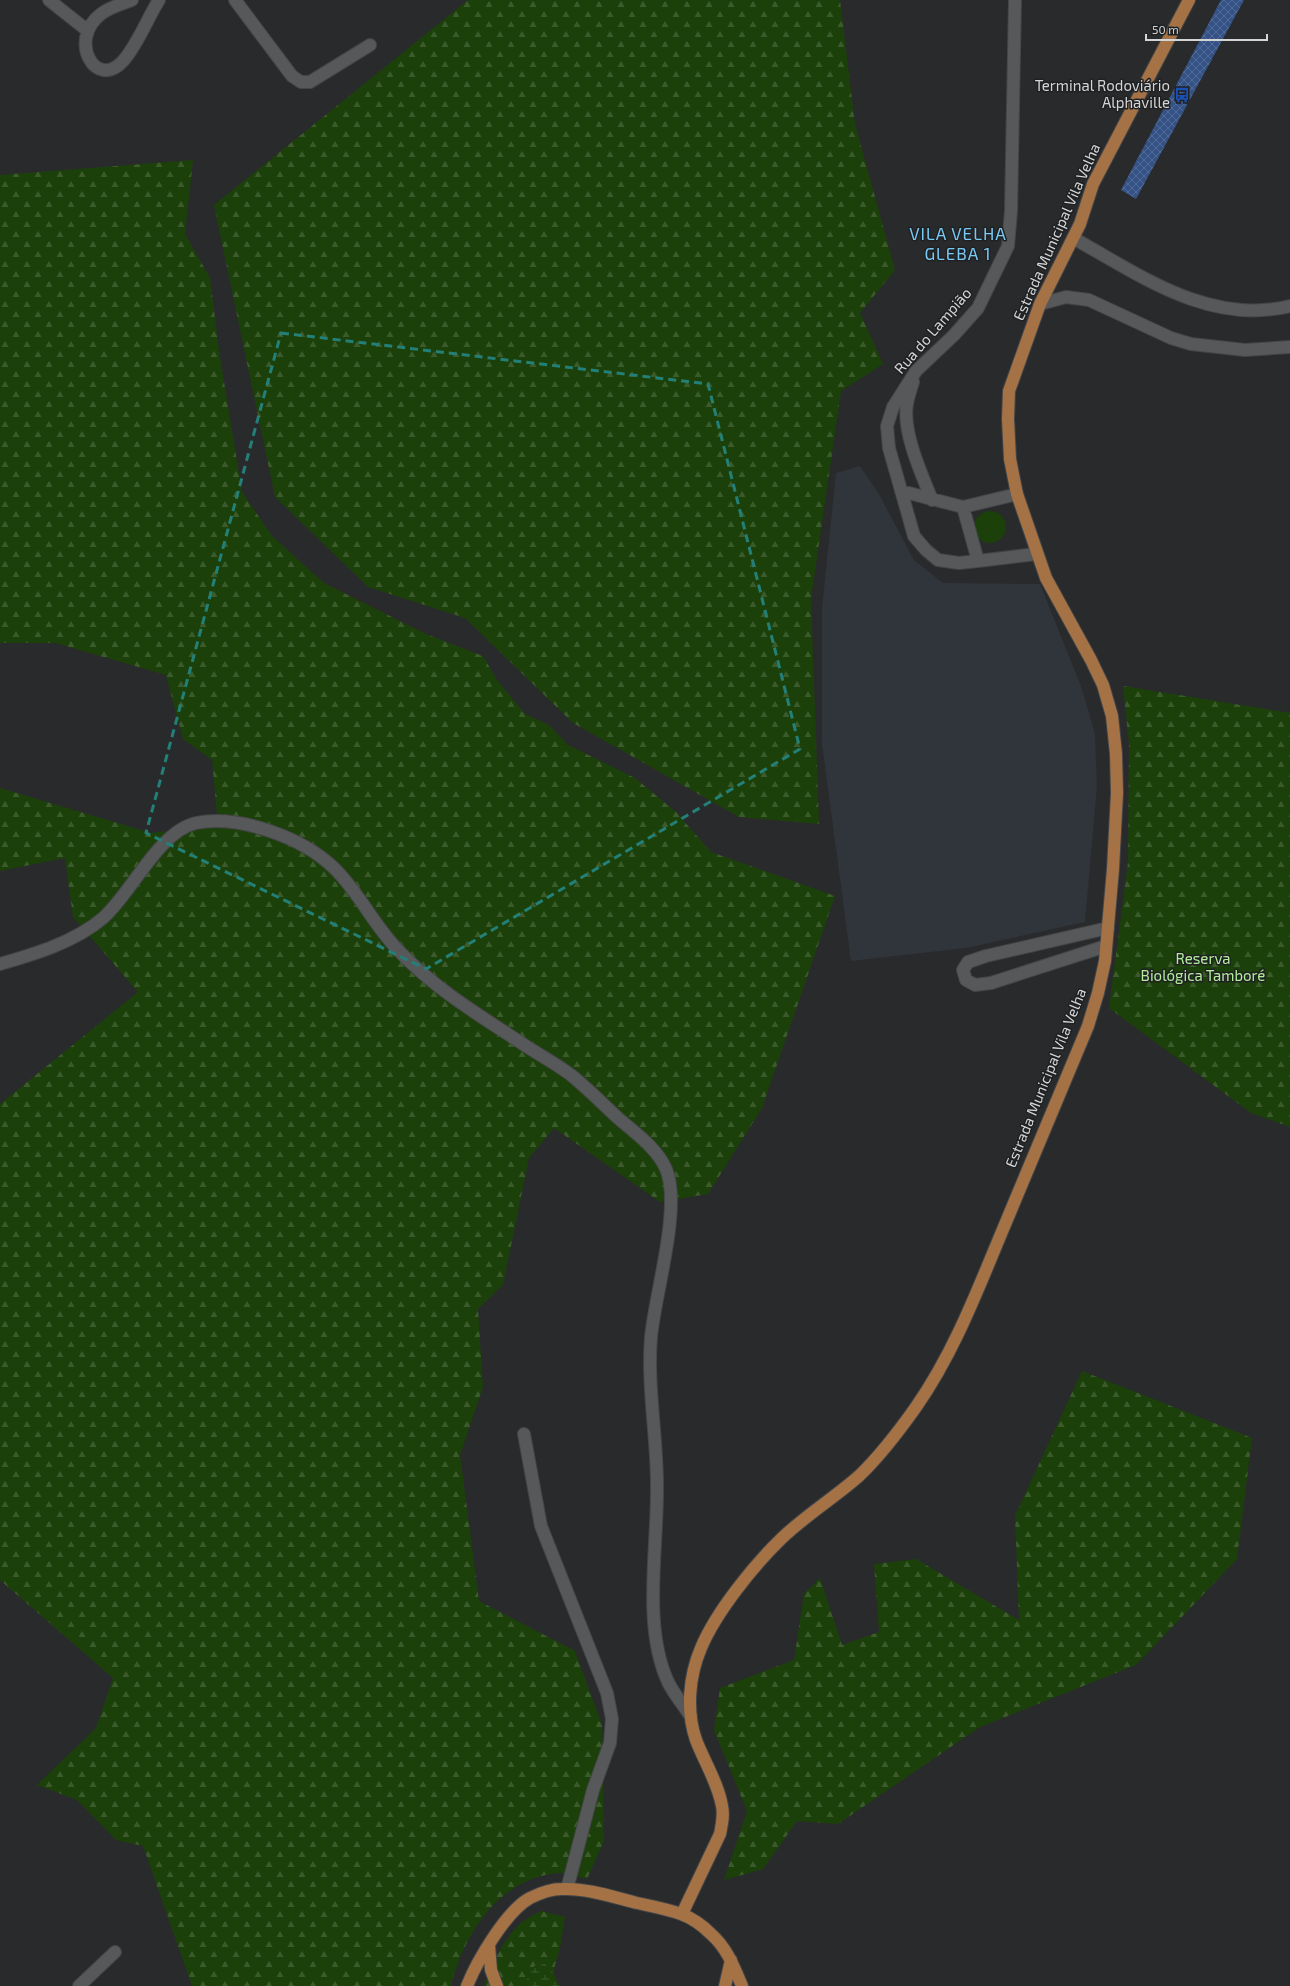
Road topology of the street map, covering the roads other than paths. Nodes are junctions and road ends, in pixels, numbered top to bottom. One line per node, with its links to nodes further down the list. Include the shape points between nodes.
1 (49, 0): 7 (street)
2 (132, 0): 7 (street, via 102,13)
3 (159, 0): 7 (street, via 132,48 117,66 104,69 94,66 88,58 85,45)
4 (235, 0): 8 (street, via 292,76 301,82 310,82)
5 (1015, 0): 13 (street, Rua do Lampião, via 1011,211 1008,246 978,308 954,335)
6 (1189, 0): 9 (main road, Estrada Municipal Vila Velha, via 1093,184)
7 (88, 31)
8 (370, 45)
9 (1073, 238): 10 (main road, Estrada Municipal Vila Velha); 11 (street, via 1172,292 1221,309 1260,311)
10 (1040, 304): 12 (street, via 1066,297 1089,300 1171,338 1191,344 1246,350); 15 (main road, Estrada Municipal Vila Velha, via 1009,391 1010,459)
11 (1290, 306)
12 (1290, 347)
13 (916, 370): 14 (street, Rua do Lampião, via 893,407 888,426 889,448); 16 (street, via 907,405 909,432 917,464)
14 (902, 491): 16 (street); 19 (street, Rua do Lampião, via 914,536 926,550 938,560 949,563)
15 (1017, 494): 17 (street); 18 (main road, Estrada Municipal Vila Velha)
16 (932, 500): 17 (street)
17 (963, 507): 19 (street)
18 (1036, 554): 19 (street, Rua do Lampião); 20 (main road, Estrada Municipal Vila Velha, via 1058,603 1103,686 1112,716 1117,794)
19 (978, 561)
20 (1108, 928): 21 (main road, Estrada Municipal Vila Velha); 21 (street, via 986,956 968,962 963,970 966,980 975,985 991,983)
21 (1106, 946): 24 (main road, Estrada Municipal Vila Velha, via 1098,993 1088,1026 968,1313 938,1374 887,1445 859,1476 782,1538 719,1615 701,1647 693,1675)
22 (0, 964): 24 (street, via 70,939 104,917 155,854 175,834 192,824 232,822 258,828 282,835 334,868 388,940 417,970 451,997 570,1075 654,1150 666,1170 672,1192 670,1221 651,1336 650,1381 657,1484 653,1620 657,1649 668,1682)
23 (524, 1434): 25 (street, via 541,1526 607,1693 612,1719 610,1743 593,1790)
24 (691, 1717): 26 (main road, Estrada Municipal Vila Velha, via 696,1738 723,1807 720,1834)
25 (567, 1889): 26 (main road, via 595,1893); 27 (main road, via 549,1890 529,1899 512,1912)
26 (682, 1914): 29 (main road, via 712,1934)
27 (489, 1945): 31 (main road); 32 (main road, via 491,1970)
28 (115, 1952): 30 (street)
29 (731, 1960): 33 (main road); 34 (main road)
30 (79, 1986)
31 (467, 1986)
32 (497, 1986)
33 (725, 1986)
34 (742, 1986)

